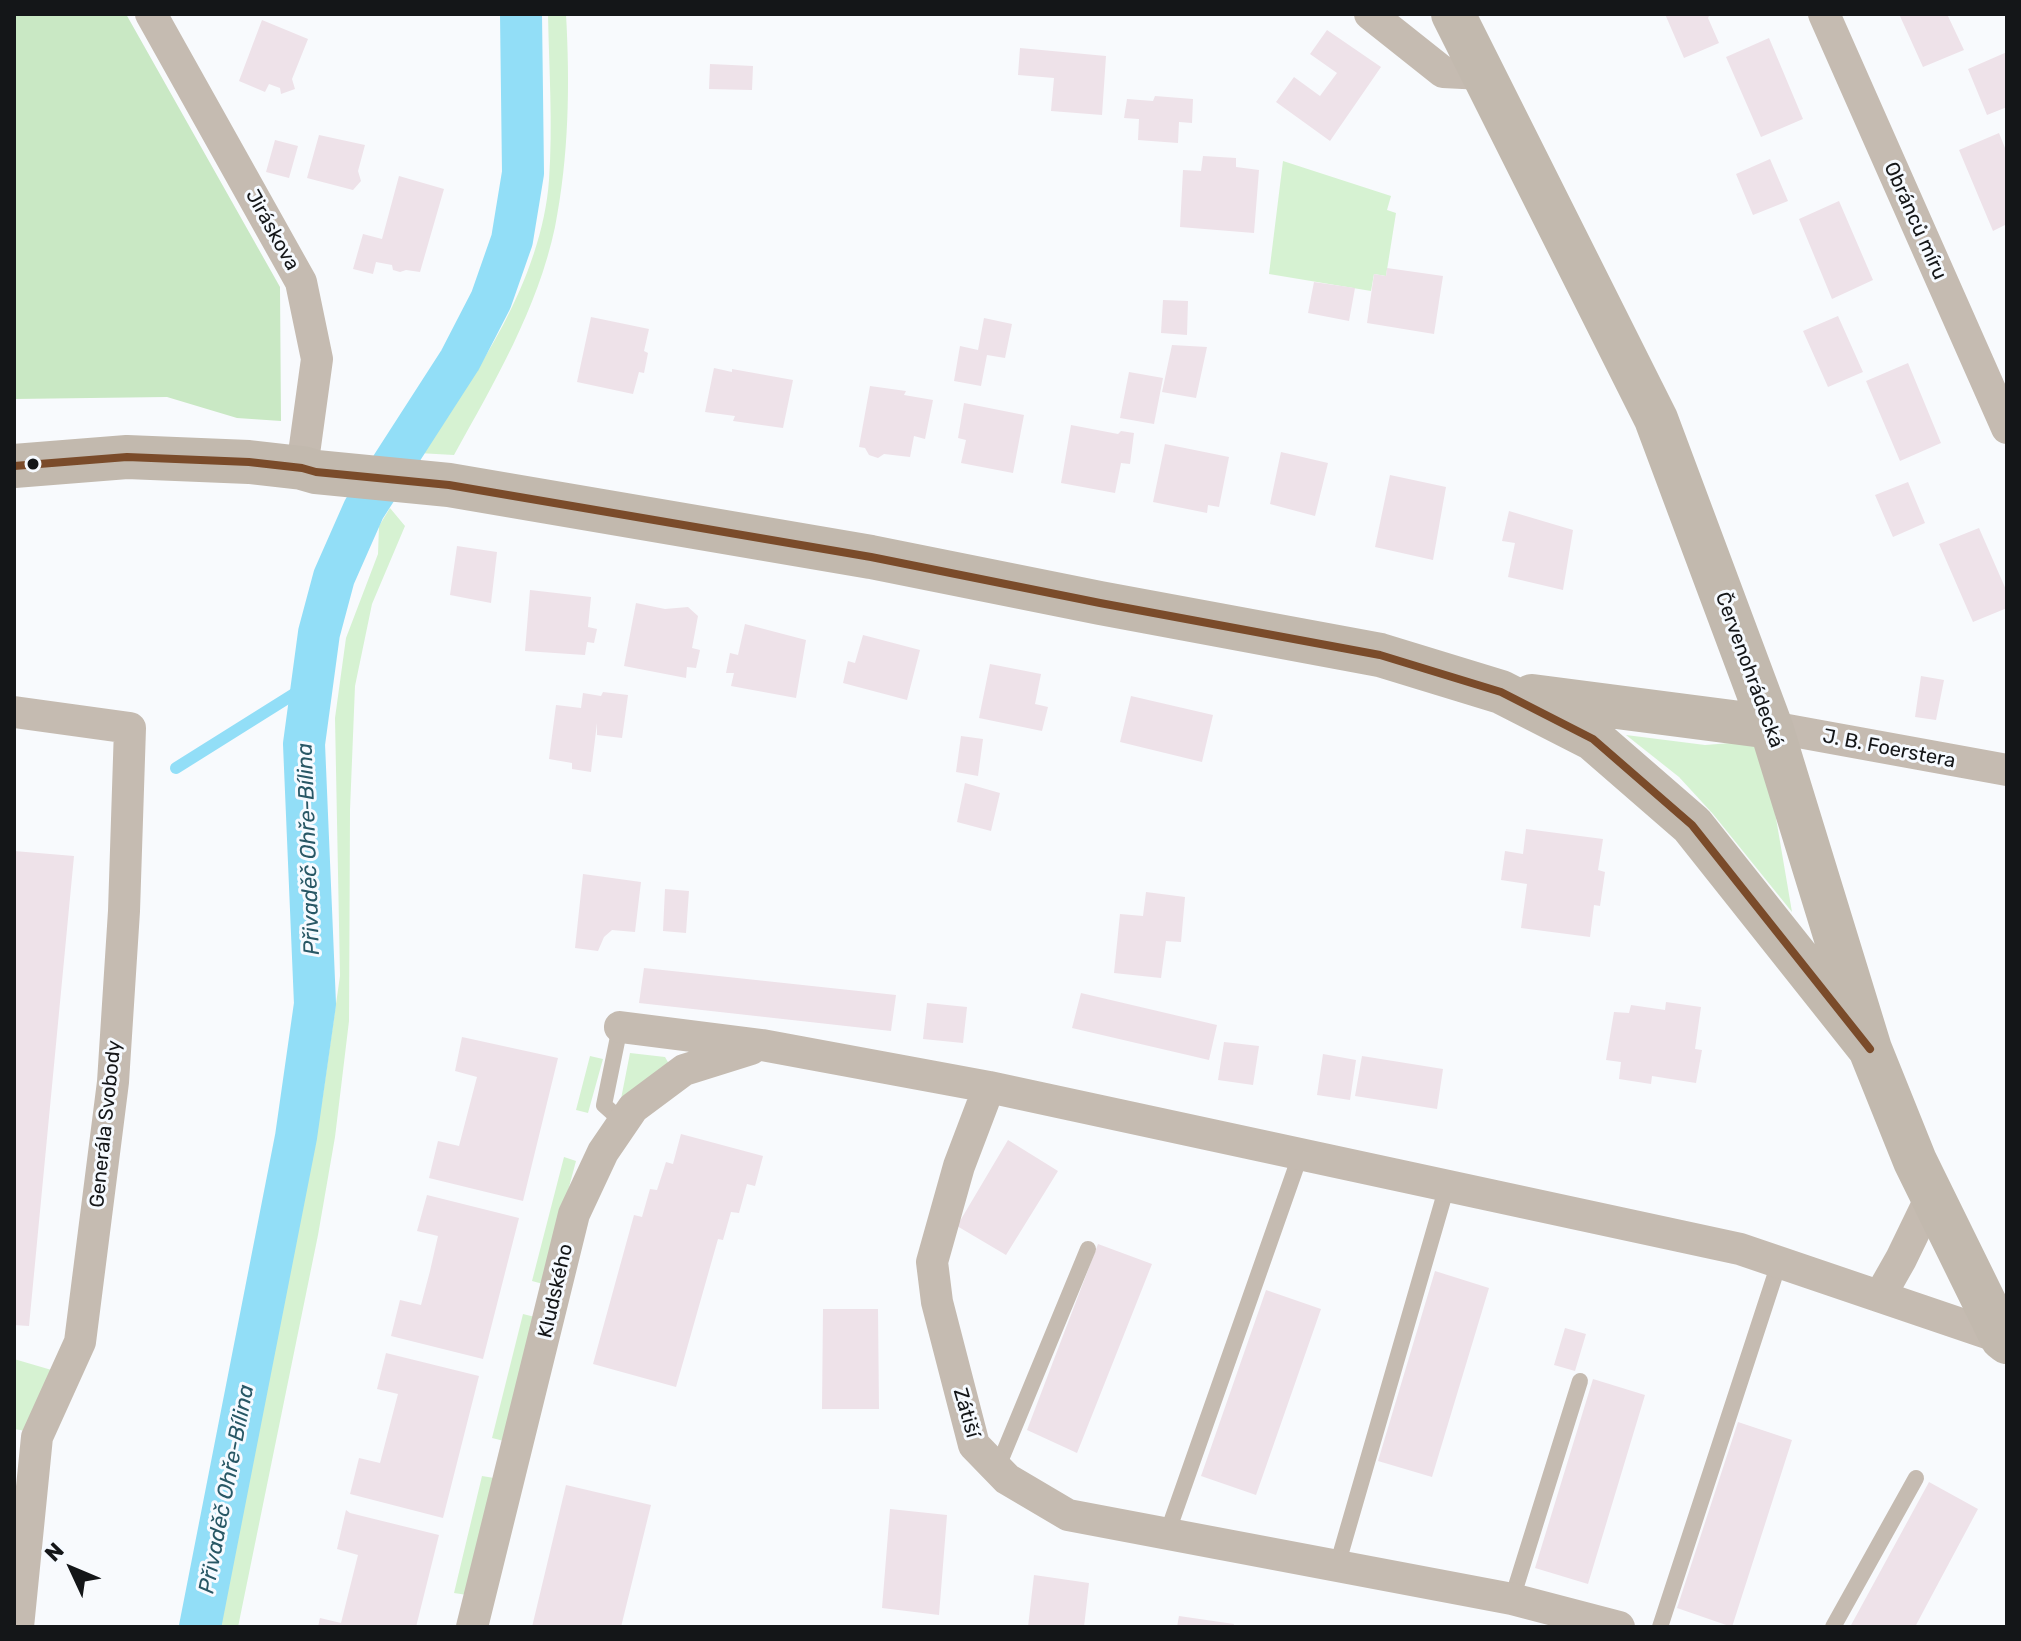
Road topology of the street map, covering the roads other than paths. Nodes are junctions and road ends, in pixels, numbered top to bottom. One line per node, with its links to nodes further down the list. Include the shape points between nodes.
1 (151, 14): 8 (street, Jiráskova, via 301,282 317,359)
2 (1370, 14): 5 (street, via 1443,72)
3 (1453, 14): 5 (street, Červenohrádecká)
4 (1824, 14): 6 (street, Obránců míru)
5 (1483, 74): 11 (street, Červenohrádecká, via 1656,419)
6 (2007, 428)
7 (14, 466): 8 (street, via 127,457)
8 (309, 470): 9 (street, via 436,483 871,557 1380,655)
9 (1501, 692): 11 (street); 15 (street, via 1593,739 1692,825)
10 (14, 712): 31 (street, Generála Svobody, via 130,728 111,1097 80,1342 37,1437)
11 (1771, 727): 12 (street, J. B. Foerstera); 15 (street, Červenohrádecká)
12 (2007, 770)
13 (620, 1027): 14 (street); 17 (lane, via 604,1105)
14 (762, 1045): 16 (street); 17 (street, Kludského, via 684,1070 633,1108)
15 (1870, 1049): 20 (street, Červenohrádecká)
16 (989, 1087): 18 (street); 26 (street, Zátiší, via 959,1166 932,1262 937,1302 974,1445)
17 (623, 1122): 32 (street, Kludského, via 574,1214)
18 (1301, 1153): 19 (street); 28 (lane)
19 (1447, 1186): 22 (street, via 1740,1249); 29 (lane)
20 (1932, 1195): 23 (street); 24 (street, Červenohrádecká)
21 (1088, 1249): 26 (lane)
22 (1779, 1263): 23 (street); 34 (lane)
23 (1880, 1296): 24 (street)
24 (2005, 1340)
25 (1580, 1381): 30 (lane)
26 (997, 1469): 28 (street, Zátiší, via 1068,1515)
27 (1916, 1478): 35 (lane)
28 (1167, 1534): 29 (street, Zátiší)
29 (1337, 1566): 30 (street, Zátiší)
30 (1512, 1599): 33 (street, Zátiší)
31 (18, 1627)
32 (472, 1627)
33 (1619, 1627)
34 (1660, 1627)
35 (1833, 1627)

